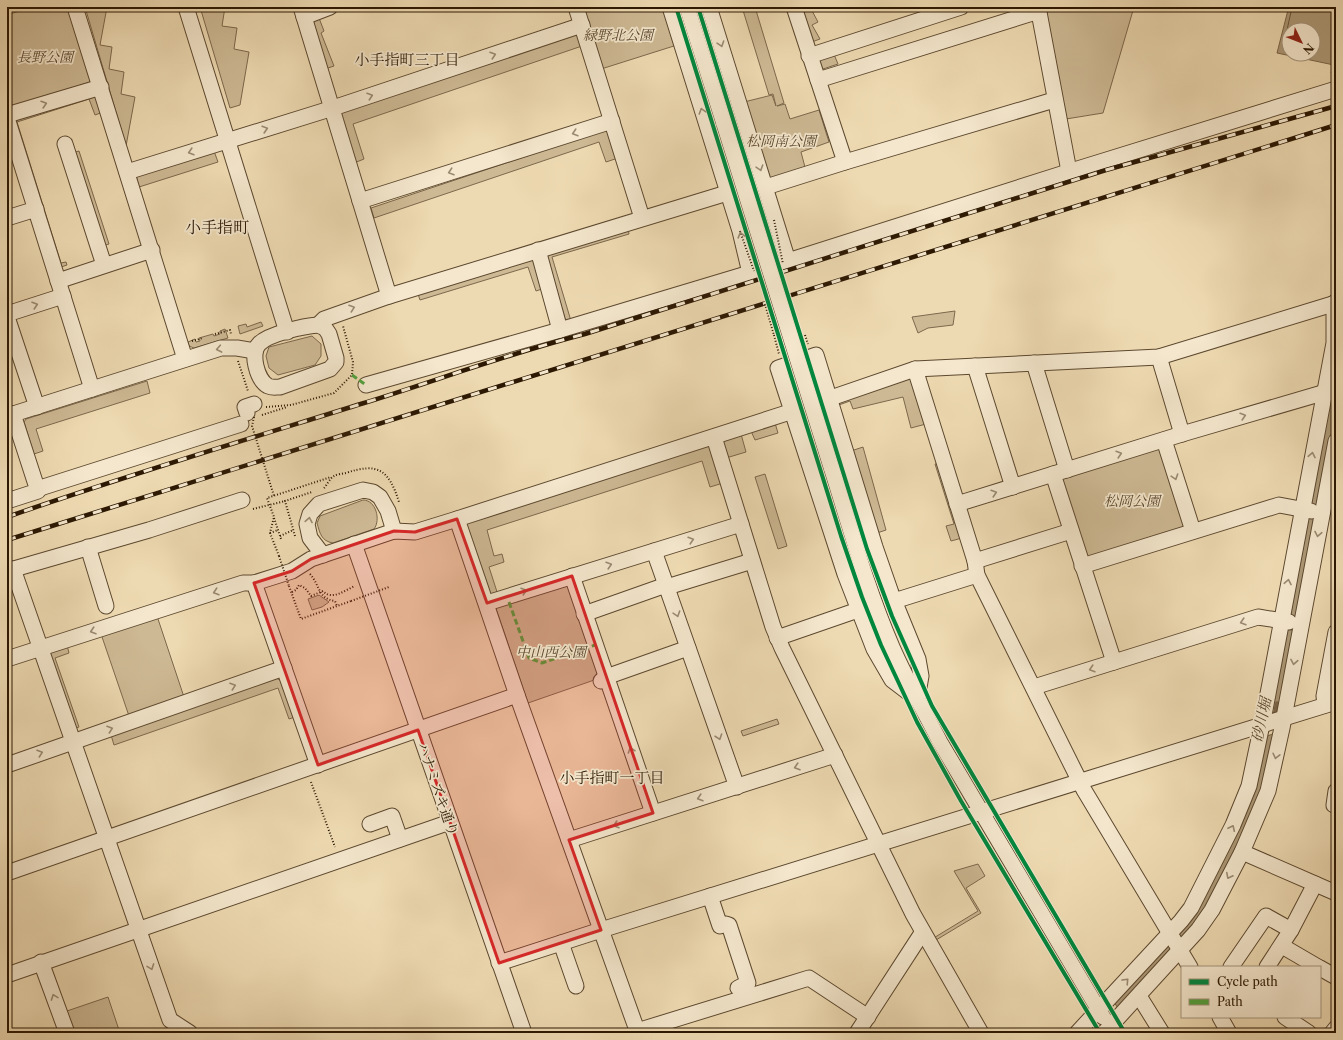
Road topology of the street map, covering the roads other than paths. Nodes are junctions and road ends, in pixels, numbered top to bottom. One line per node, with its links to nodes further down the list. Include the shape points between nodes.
1 (75, 7): 15 (street)
2 (186, 7): 21 (street)
3 (330, 7): 11 (street)
4 (576, 7): 12 (street)
5 (670, 7): 27 (street, one-way to 5)
6 (687, 7): 105 (street, bridge, via 867,580 892,647)
7 (709, 7): 26 (street, one-way to 26)
8 (794, 7): 13 (street)
9 (961, 7): 13 (street)
10 (1038, 9): 14 (street); 17 (street)
11 (302, 12): 18 (street)
12 (582, 25): 18 (street, one-way to 12); 20 (street)
13 (809, 56): 14 (street)
14 (818, 80): 23 (street)
15 (101, 86): 19 (street, one-way to 15); 25 (street)
16 (1336, 90): 24 (street)
17 (1054, 100): 23 (street); 24 (street)
18 (333, 108): 21 (street, one-way to 18); 28 (street)
19 (7, 116): 29 (street)
20 (612, 121): 28 (street, one-way to 28); 31 (street)
21 (228, 141): 25 (street, one-way to 25); 44 (street)
22 (65, 144): 35 (street)
23 (844, 162): 26 (street)
24 (1071, 171): 34 (street)
25 (127, 172): 32 (street)
26 (766, 187): 34 (street)
27 (727, 193): 31 (street); 36 (street, one-way to 27, via 744,235)
28 (360, 201): 39 (street)
29 (36, 209): 30 (street); 37 (street)
30 (7, 218)
31 (642, 218): 33 (street)
32 (152, 250): 35 (street); 46 (street)
33 (538, 250): 39 (street); 43 (street)
34 (782, 263): 36 (street)
35 (104, 265): 37 (street)
36 (756, 275): 43 (street)
37 (58, 281): 38 (street)
38 (63, 296): 41 (street, one-way to 38); 52 (street)
39 (389, 296): 42 (street, one-way to 39, via 324,319)
40 (1335, 303): 47 (street); 53 (street)
41 (7, 316): 55 (street)
42 (318, 325): 44 (street); 45 (street, via 325,328 329,334 336,358 336,362 326,372 274,388 267,386 260,376 254,358)
43 (560, 330): 51 (street)
44 (288, 332): 45 (street, via 267,338 258,344)
45 (255, 351): 46 (street, one-way to 46, via 221,348)
46 (182, 352): 52 (street)
47 (1159, 357): 48 (street); 59 (street)
48 (1034, 363): 49 (street); 63 (street)
49 (975, 366): 50 (street); 64 (street)
50 (915, 369): 54 (street); 68 (street)
51 (366, 385)
52 (92, 389): 55 (street)
53 (1330, 390): 59 (street, one-way to 53); 69 (street, one-way to 53)
54 (829, 399): 56 (street); 56 (street, via 816,355 808,351 778,368); 87 (street)
55 (37, 407): 57 (street)
56 (793, 411): 60 (street); 90 (street)
57 (10, 415): 65 (street)
58 (249, 415): 65 (street)
59 (1182, 434): 61 (street)
60 (714, 437): 71 (street); 72 (street)
61 (1164, 440): 63 (street, one-way to 61); 75 (street, one-way to 75)
62 (1336, 441): 70 (street)
63 (1060, 472): 64 (street); 73 (street)
64 (1013, 487): 68 (street, one-way to 64)
65 (37, 489): 67 (street, via 38,491)
66 (242, 500): 77 (street)
67 (7, 501)
68 (957, 504): 82 (street)
69 (1302, 509): 70 (street); 75 (street, via 1279,505); 92 (street, one-way to 69)
70 (1322, 513): 93 (street, one-way to 93)
71 (457, 519): 74 (street, via 415,532); 88 (street)
72 (741, 524): 78 (street, one-way to 72); 80 (street)
73 (1070, 530): 81 (street); 82 (street)
74 (394, 531): 76 (street); 79 (street, one-way to 74, via 310,538 307,524 310,514 319,504 363,490 373,492 380,497 388,511)
75 (1192, 531): 81 (street)
76 (354, 544): 79 (street); 109 (street, ハナミズキ通り)
77 (88, 547): 83 (street); 89 (street)
78 (654, 551): 84 (street, one-way to 78); 86 (street)
79 (323, 555): 85 (street, via 292,571)
80 (752, 561): 86 (street); 95 (street)
81 (1082, 566): 100 (street)
82 (976, 568): 87 (street); 103 (street)
83 (10, 570): 96 (street)
84 (572, 576): 88 (street, one-way to 84); 91 (street)
85 (254, 583): 96 (street, one-way to 96, via 243,583); 101 (street)
86 (667, 586): 91 (street); 97 (street, one-way to 97)
87 (894, 601): 105 (street, via 918,659 921,676)
88 (487, 603): 104 (street)
89 (106, 606)
90 (858, 610): 95 (street); 105 (street, via 874,649 892,680)
91 (584, 614): 102 (street)
92 (1281, 621): 93 (street); 100 (street, one-way to 100, via 1258,617); 108 (street)
93 (1301, 625): 107 (street, one-way to 107)
94 (1336, 632): 98 (street)
95 (777, 638): 111 (street)
96 (40, 648): 99 (street); 110 (street)
97 (688, 648): 102 (street); 115 (street, one-way to 115)
98 (1334, 655): 106 (street, via 1324,696)
99 (7, 659)
100 (1114, 662): 103 (street, one-way to 103)
101 (284, 668): 110 (street, one-way to 101); 113 (street)
102 (604, 679): 118 (street, one-way to 102)
103 (1034, 687): 114 (street)
104 (517, 695): 109 (street); 124 (street)
105 (918, 699): 119 (street)
106 (1330, 704): 107 (street)
107 (1284, 718): 108 (street); 126 (street, one-way to 126, via 1268,791)
108 (1262, 725): 114 (street); 135 (street, one-way to 108, via 1191,908 1233,825 1249,786)
109 (418, 730): 113 (street); 120 (street, ハナミズキ通り)
110 (73, 742): 112 (street, one-way to 110); 122 (street)
111 (835, 755): 115 (street, one-way to 115); 125 (street)
112 (7, 765)
113 (312, 767): 122 (street)
114 (1080, 782): 119 (street); 135 (street)
115 (737, 787): 118 (street, one-way to 118)
116 (1336, 791): 117 (street)
117 (1336, 806)
118 (653, 813): 124 (street, one-way to 124)
119 (982, 813): 125 (street); 151 (street)
120 (450, 822): 123 (street); 140 (street, ハナミズキ通り)
121 (370, 824): 123 (street, via 392,816)
122 (107, 839): 127 (street); 131 (street)
123 (400, 839): 131 (street)
124 (569, 840): 132 (street)
125 (877, 844): 130 (street); 134 (street)
126 (1242, 852): 128 (street); 138 (street, one-way to 138, via 1212,910)
127 (7, 873)
128 (1315, 884): 129 (street); 133 (street)
129 (1336, 893)
130 (715, 895): 132 (street); 149 (street, via 748,983)
131 (139, 930): 139 (street); 158 (street, one-way to 158, via 170,1020)
132 (601, 930): 136 (street); 156 (street)
133 (1291, 930): 137 (street); 142 (street, via 1266,916)
134 (922, 933): 152 (street); 161 (street)
135 (1170, 933): 138 (street); 151 (street, one-way to 135)
136 (561, 943): 140 (street); 148 (street)
137 (1282, 946): 143 (street); 144 (street)
138 (1180, 950): 141 (street); 150 (street)
139 (41, 962): 146 (street); 157 (street, one-way to 139)
140 (500, 963): 159 (street, ハナミズキ通り)
141 (1189, 966)
142 (1232, 966)
143 (1268, 966)
144 (1316, 966)
145 (1321, 969): 147 (street)
146 (7, 975)
147 (1336, 978)
148 (576, 986)
149 (738, 988)
150 (1139, 996): 155 (street); 163 (street)
151 (1099, 1010): 155 (street); 162 (street)
152 (868, 1017): 156 (street, via 809,978); 160 (street)
153 (1286, 1018): 164 (street)
154 (1336, 1028): 165 (street)
155 (1109, 1031)
156 (637, 1032)
157 (67, 1033)
158 (190, 1033)
159 (524, 1033)
160 (857, 1033)
161 (981, 1033)
162 (1077, 1033)
163 (1162, 1033)
164 (1309, 1033)
165 (1332, 1033)

